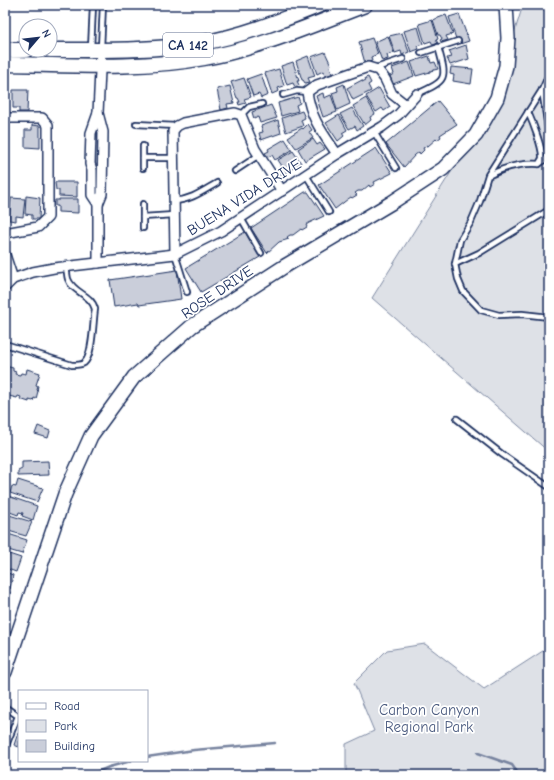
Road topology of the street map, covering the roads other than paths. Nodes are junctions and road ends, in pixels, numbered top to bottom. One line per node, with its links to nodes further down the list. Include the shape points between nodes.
1 (93, 5): 11 (lane)
2 (103, 5): 11 (lane)
3 (320, 5): 11 (main road, CA 142, via 241,34 203,43 170,48)
4 (365, 5): 15 (main road, CA 142, via 279,38 205,58 159,65)
5 (506, 5): 67 (street, ROSE DRIVE, via 506,66 496,98 476,136 443,169 391,204 285,266 192,326 134,377 91,436 65,494)
6 (458, 40): 7 (lane)
7 (438, 48): 12 (lane); 20 (lane, BUENA VIDA DRIVE, via 445,71 443,79 437,85)
8 (5, 50): 9 (main road)
9 (18, 50)
10 (58, 50): 11 (main road, CA 142)
11 (96, 50): 15 (street)
12 (421, 53)
13 (403, 59): 16 (lane)
14 (5, 64): 15 (main road, CA 142)
15 (100, 66): 57 (street, via 98,113 103,132 102,194 98,204)
16 (373, 69): 19 (street, via 368,67 317,85); 23 (street, via 378,70 392,94)
17 (549, 74): 18 (lane)
18 (542, 90): 24 (lane); 30 (lane)
19 (307, 92): 21 (lane, via 297,91); 32 (street, via 309,107 315,121)
20 (417, 94): 23 (street, BUENA VIDA DRIVE)
21 (283, 96)
22 (262, 104): 25 (lane, via 249,107)
23 (406, 105): 29 (street, BUENA VIDA DRIVE, via 398,115)
24 (528, 112): 37 (lane, via 540,146 542,158); 42 (lane)
25 (241, 115): 28 (street, via 235,113); 33 (street)
26 (5, 118): 53 (street, via 42,118 48,125 48,217 38,227)
27 (136, 124): 28 (lane)
28 (177, 126): 36 (street, via 173,132)
29 (374, 132): 32 (street, BUENA VIDA DRIVE); 39 (lane)
30 (549, 134)
31 (143, 146): 35 (lane)
32 (337, 154): 41 (street, BUENA VIDA DRIVE)
33 (259, 155): 40 (lane); 44 (street)
34 (549, 157): 37 (lane)
35 (143, 158): 36 (lane); 38 (lane)
36 (173, 158): 45 (street)
37 (539, 164): 42 (lane, via 503,168)
38 (143, 168)
39 (396, 168)
40 (235, 171)
41 (306, 175): 44 (street, BUENA VIDA DRIVE); 48 (lane)
42 (488, 175): 58 (lane, via 471,222 460,240)
43 (217, 182): 45 (lane, via 196,196)
44 (282, 191): 51 (street, BUENA VIDA DRIVE)
45 (174, 201): 49 (street)
46 (144, 204): 50 (lane)
47 (549, 210): 58 (lane, via 479,253)
48 (329, 212)
49 (174, 215): 50 (lane); 55 (street)
50 (143, 217): 52 (lane)
51 (241, 218): 54 (lane); 55 (street, BUENA VIDA DRIVE)
52 (143, 228)
53 (5, 233)
54 (262, 253)
55 (175, 254): 57 (street, BUENA VIDA DRIVE); 62 (lane)
56 (5, 255): 60 (street)
57 (98, 263): 59 (street, BUENA VIDA DRIVE)
58 (456, 264): 63 (lane, via 463,291 481,310 499,315)
59 (66, 267): 60 (street, BUENA VIDA DRIVE, via 33,272); 64 (lane, via 71,284 94,304 88,358 84,363 72,365)
60 (13, 279): 61 (street, BUENA VIDA DRIVE)
61 (5, 287)
62 (187, 292)
63 (549, 317)
64 (5, 344)
65 (457, 419): 66 (lane)
66 (549, 487)
67 (5, 672)
68 (5, 707): 69 (lane, via 18,716)
69 (5, 748)

